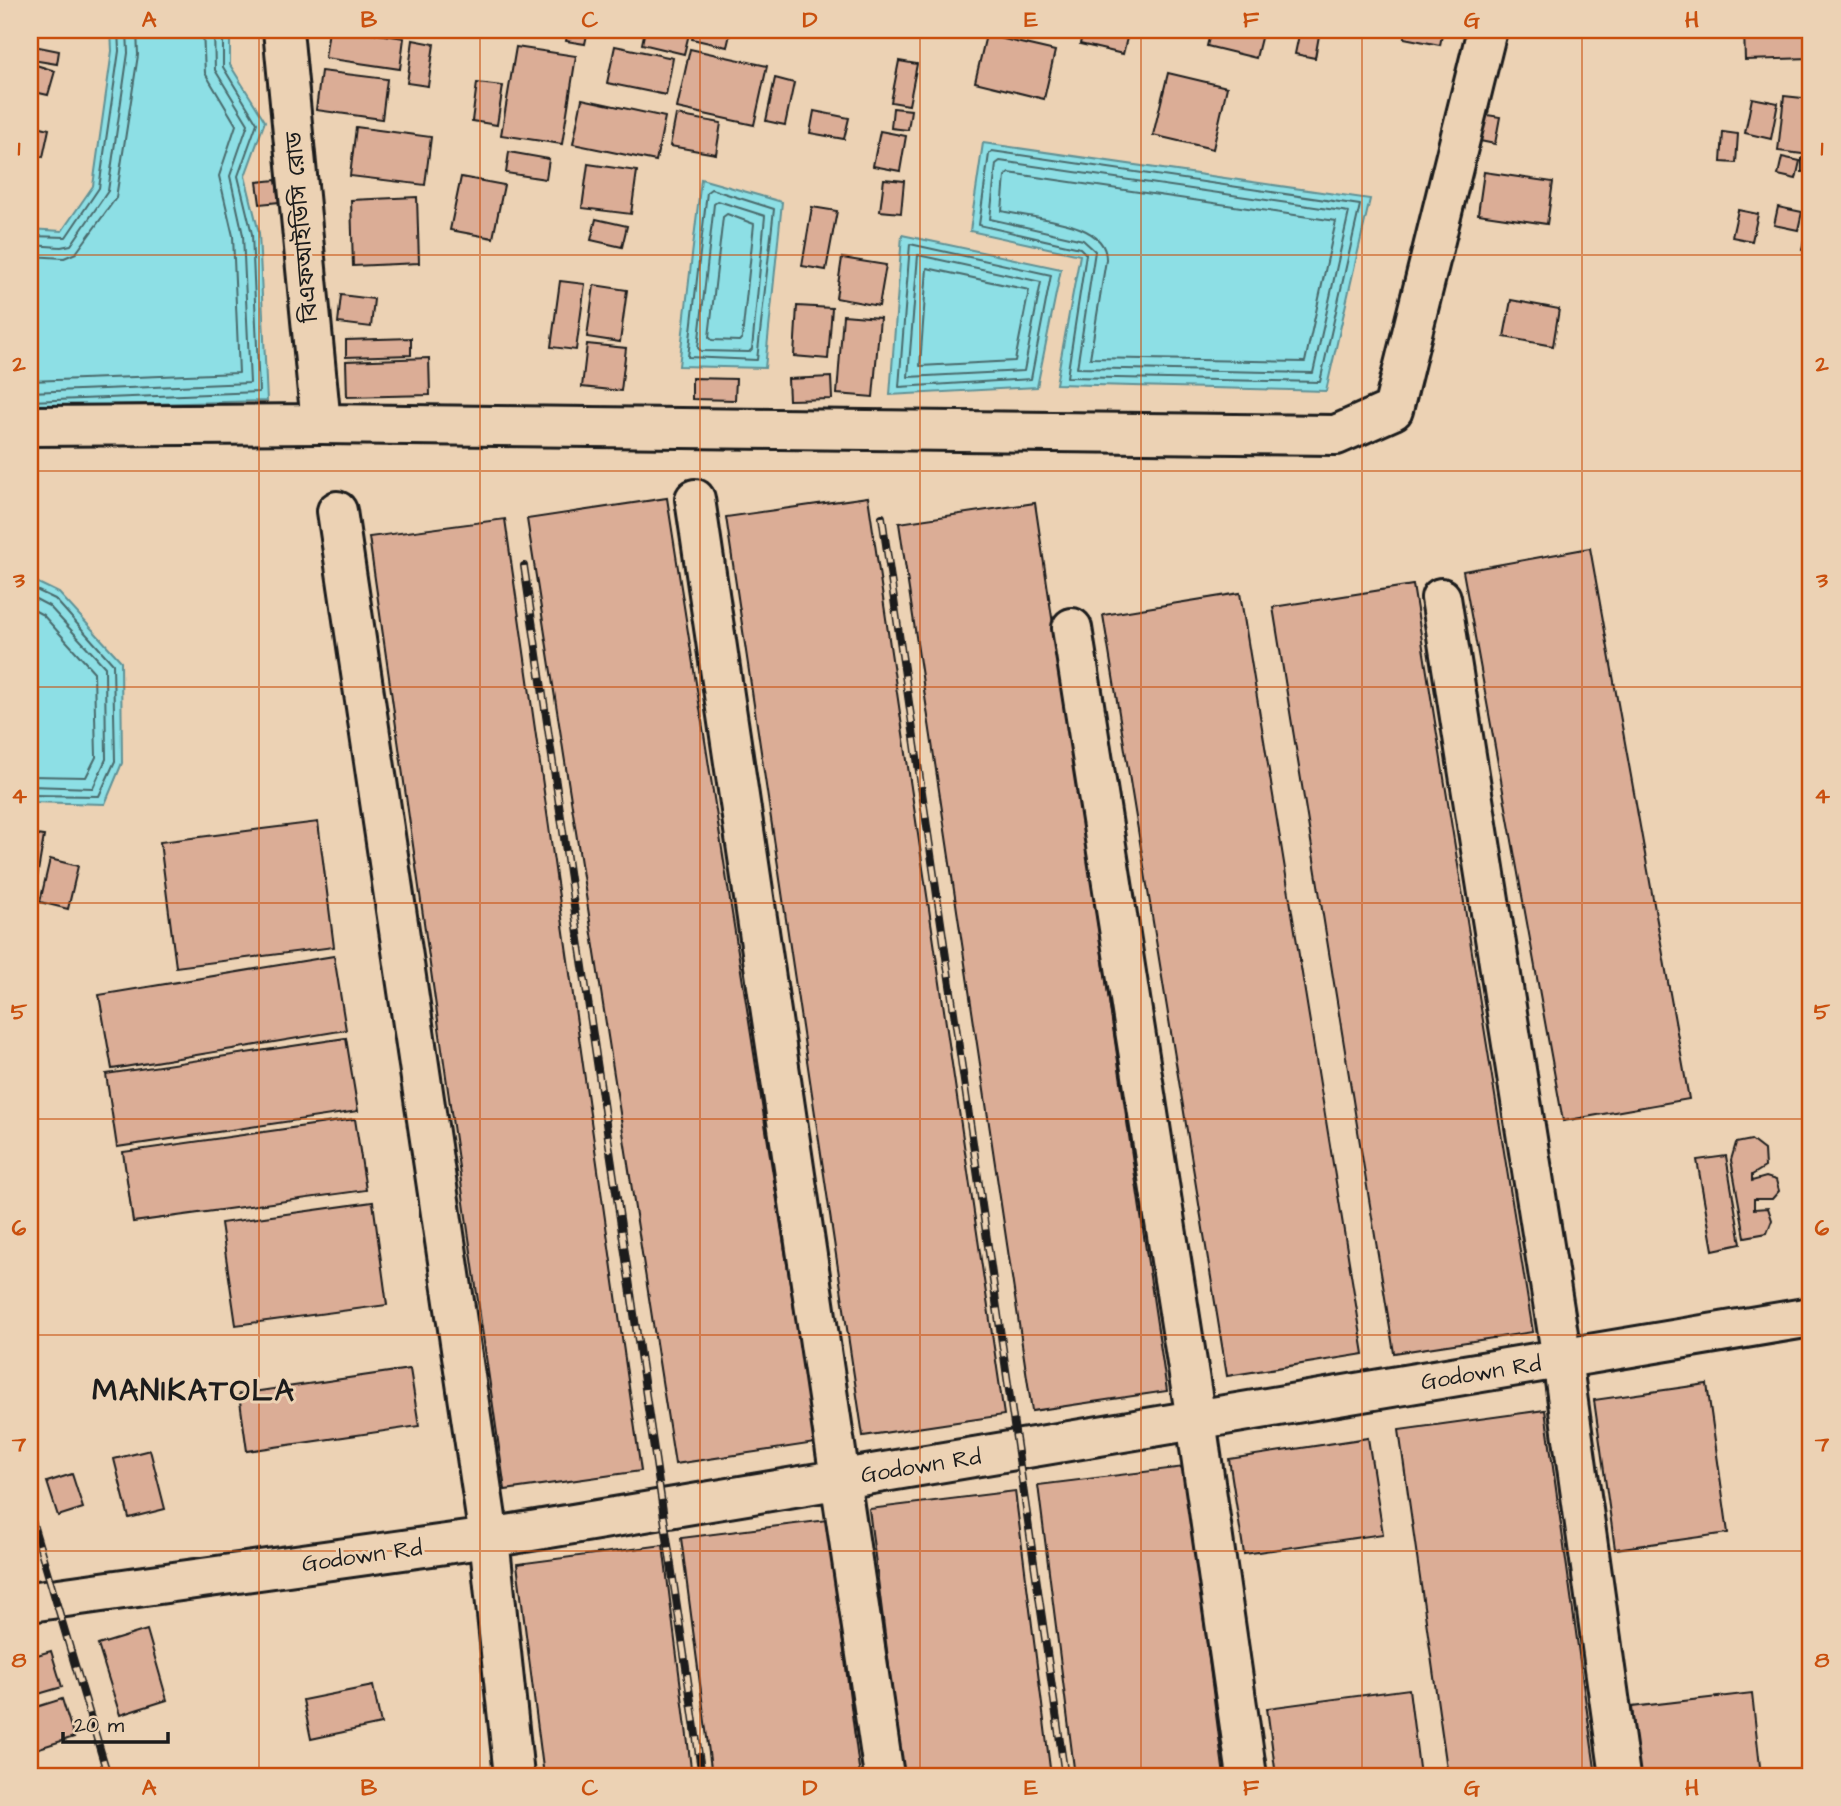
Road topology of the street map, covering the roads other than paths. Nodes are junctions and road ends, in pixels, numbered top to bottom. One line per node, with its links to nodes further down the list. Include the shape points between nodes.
1 (284, 30): 3 (street, বিএফআইডিসি রোড)
2 (1487, 30): 3 (street, via 1393,410 1336,435)
3 (321, 424): 4 (street)
4 (30, 426)
5 (695, 499): 12 (street)
6 (337, 511): 13 (street)
7 (1441, 598): 10 (street)
8 (1072, 628): 11 (street)
9 (1811, 1317): 10 (street, Godown Rd)
10 (1562, 1359): 11 (street, Godown Rd); 18 (street)
11 (1196, 1420): 12 (street, Godown Rd); 17 (street)
12 (841, 1479): 13 (street, Godown Rd); 16 (street)
13 (489, 1538): 14 (street, Godown Rd); 15 (street)
14 (30, 1602)
15 (514, 1776)
16 (884, 1776)
17 (1247, 1776)
18 (1620, 1776)

